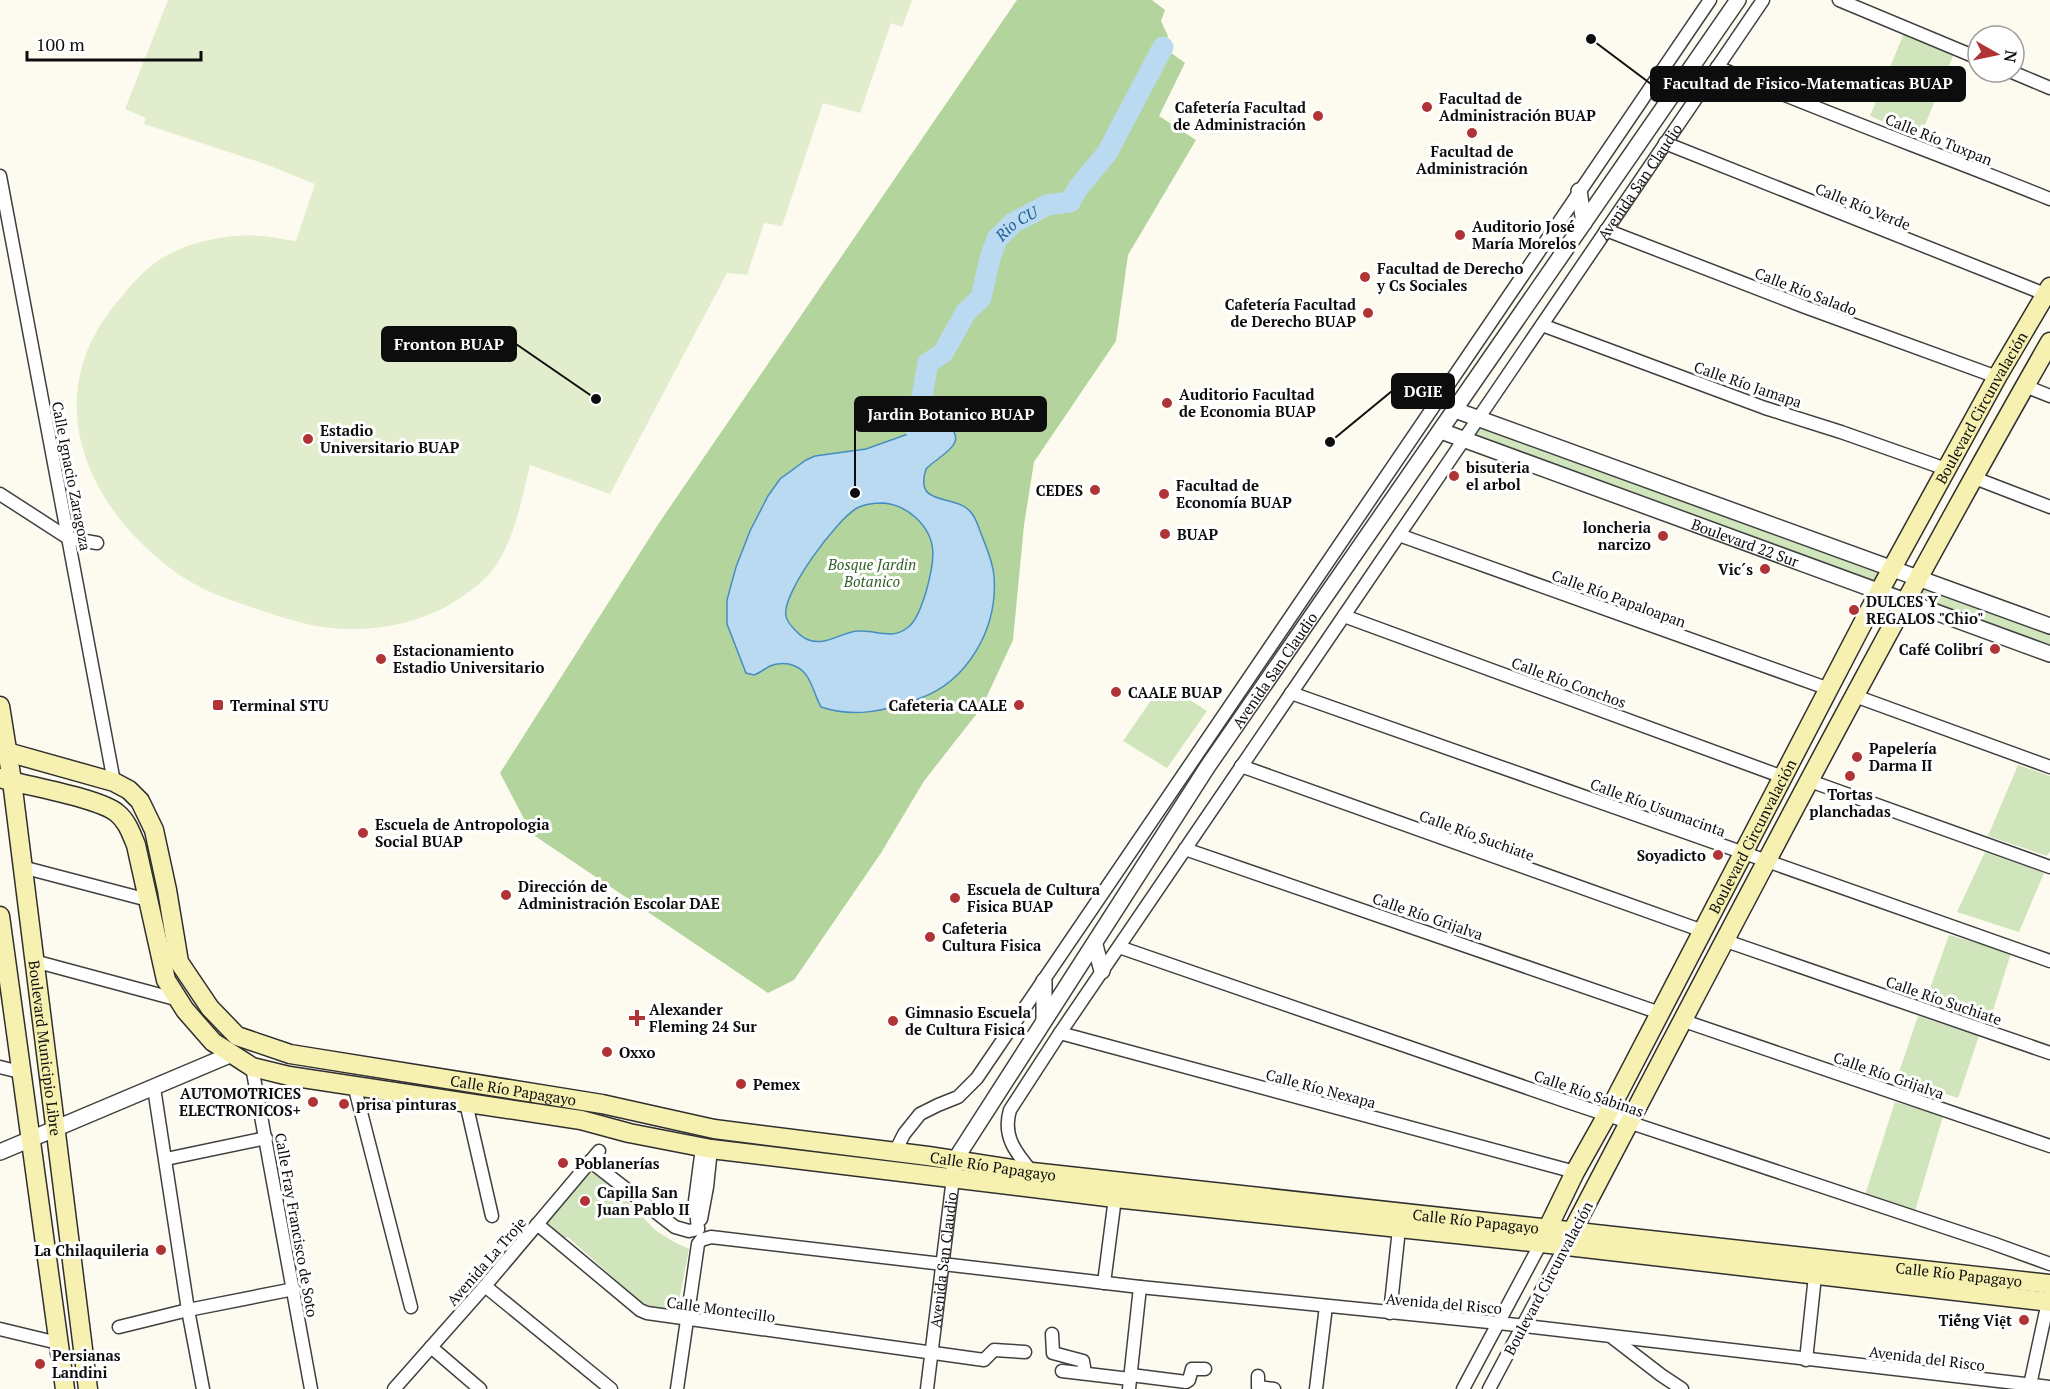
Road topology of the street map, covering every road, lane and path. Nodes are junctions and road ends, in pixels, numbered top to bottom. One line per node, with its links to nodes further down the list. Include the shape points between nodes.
1 (1710, 0): 11 (street, Avenida San Claudio)
2 (1737, 0): 13 (street, Avenida San Claudio)
3 (1763, 0): 6 (street, Avenida San Claudio)
4 (1839, 0): 5 (street)
5 (1966, 53)
6 (1717, 67): 9 (street, Avenida San Claudio); 12 (street, Calle Río Tuxpan)
7 (2026, 78): 8 (street)
8 (2050, 88)
9 (1665, 143): 14 (street, Avenida San Claudio); 15 (street, Calle Río Verde)
10 (0, 176): 32 (street, Calle Ignacio Zaragoza)
11 (1580, 191): 13 (street); 67 (street, Avenida San Claudio)
12 (2050, 200)
13 (1584, 223): 21 (street, Avenida San Claudio)
14 (1606, 230): 16 (street, Avenida San Claudio); 18 (street, Calle Río Salado)
15 (2049, 293): 18 (main road, Boulevard Circunvalación)
16 (1542, 325): 22 (street, Avenida San Claudio); 26 (street, Calle Río Jamapa, via 1765,408)
17 (2050, 342): 19 (main road, Boulevard Circunvalación)
18 (1997, 377): 26 (main road, Boulevard Circunvalación)
19 (2025, 386): 20 (street); 27 (main road, Boulevard Circunvalación)
20 (2050, 396)
21 (1455, 410): 22 (street, Boulevard 22 Sur); 23 (street, Avenida San Claudio)
22 (1478, 419): 24 (street, Avenida San Claudio); 25 (street, Boulevard 22 Sur)
23 (1441, 431): 24 (street, Boulevard 22 Sur); 61 (street, Avenida San Claudio, via 1208,766)
24 (1464, 440): 28 (street, Boulevard 22 Sur); 31 (street, Avenida San Claudio)
25 (1584, 457): 28 (street); 34 (street, Boulevard 22 Sur)
26 (1946, 469): 34 (main road, Boulevard Circunvalación)
27 (1972, 477): 30 (street); 35 (main road, Boulevard Circunvalación)
28 (1575, 480): 36 (street, Boulevard 22 Sur)
29 (0, 494): 32 (street)
30 (2050, 507)
31 (1399, 535): 38 (street, Avenida San Claudio); 41 (street, Calle Río Papaloapan)
32 (68, 538): 33 (street); 51 (street, Calle Ignacio Zaragoza)
33 (97, 543)
34 (1892, 569): 35 (street, Boulevard 22 Sur); 36 (main road, Boulevard Circunvalación)
35 (1918, 579): 37 (main road, Boulevard Circunvalación); 39 (street, Boulevard 22 Sur)
36 (1879, 592): 37 (street, Boulevard 22 Sur); 41 (main road, Boulevard Circunvalación)
37 (1906, 601): 40 (street, Boulevard 22 Sur); 43 (main road, Boulevard Circunvalación)
38 (1344, 616): 42 (street, Avenida San Claudio); 48 (street, Calle Río Conchos)
39 (2050, 626)
40 (2050, 654)
41 (1829, 689): 48 (main road, Boulevard Circunvalación)
42 (1291, 693): 46 (street, Avenida San Claudio); 53 (street, Calle Río Usumacinta)
43 (1855, 696): 47 (street); 50 (main road, Boulevard Circunvalación)
44 (0, 706): 45 (main road, Boulevard Municipio Libre)
45 (4, 751): 49 (main road, Boulevard Municipio Libre); 51 (main road, Calle Río Papagayo)
46 (1241, 766): 52 (street, Avenida San Claudio); 59 (street, Calle Río Suchiate)
47 (2050, 767)
48 (1783, 777): 53 (main road, Boulevard Circunvalación)
49 (6, 780): 55 (main road, Boulevard Municipio Libre); 57 (main road, Calle Río Papagayo, via 95,802 116,812 136,844)
50 (1810, 781): 54 (main road, Boulevard Circunvalación); 56 (street)
51 (114, 782): 90 (main road, Calle Río Papagayo, via 140,801 154,830 179,962 210,1008 237,1036 290,1054 602,1104 714,1129)
52 (1185, 849): 62 (street, Avenida San Claudio); 69 (street, Calle Río Grijalva)
53 (1743, 854): 54 (street, Calle Río Usumacinta); 59 (main road, Boulevard Circunvalación)
54 (1768, 862): 60 (main road, Boulevard Circunvalación); 65 (street, Calle Río Usumacinta)
55 (22, 867): 57 (street); 64 (main road, Boulevard Municipio Libre)
56 (2050, 867)
57 (148, 900): 68 (main road, Calle Río Papagayo, via 166,980)
58 (0, 916): 63 (main road, Boulevard Municipio Libre)
59 (1703, 932): 69 (main road, Boulevard Circunvalación)
60 (1726, 941): 71 (main road, Boulevard Circunvalación); 73 (street, Calle Río Suchiate)
61 (1095, 945): 66 (street); 70 (street, Avenida San Claudio)
62 (1119, 946): 66 (street, Avenida San Claudio); 81 (street, Calle Río Sabinas)
63 (2, 951): 77 (main road, Boulevard Municipio Libre)
64 (34, 961): 68 (street); 83 (main road, Boulevard Municipio Libre)
65 (2050, 961)
66 (1102, 970): 72 (street, Avenida San Claudio)
67 (1044, 981): 70 (street); 90 (street, Avenida San Claudio, via 969,1087 958,1097 920,1114)
68 (179, 1000): 74 (main road, Calle Río Papagayo, via 213,1042)
69 (1660, 1013): 81 (main road, Boulevard Circunvalación)
70 (1044, 1020): 92 (street, Avenida San Claudio)
71 (1684, 1020): 82 (main road, Boulevard Circunvalación); 86 (street, Calle Río Grijalva)
72 (1060, 1033): 94 (street, Avenida San Claudio, via 1007,1120 1011,1144); 95 (street, Calle Río Nexapa)
73 (2050, 1053)
74 (232, 1054): 76 (main road, Calle Río Papagayo); 79 (street)
75 (0, 1067): 77 (street)
76 (252, 1067): 78 (main road, Calle Río Papagayo); 84 (street, Calle Fray Francisco de Soto)
77 (20, 1072): 85 (main road, Boulevard Municipio Libre)
78 (354, 1085): 80 (main road, Calle Río Papagayo); 112 (street)
79 (154, 1088): 83 (street); 91 (street)
80 (466, 1103): 87 (main road, Calle Río Papagayo, via 581,1119); 98 (street)
81 (1607, 1114): 82 (street, Calle Río Sabinas); 95 (main road, Boulevard Circunvalación)
82 (1630, 1123): 102 (main road, Boulevard Circunvalación); 104 (street, Calle Río Sabinas)
83 (55, 1130): 85 (street); 135 (main road, Boulevard Municipio Libre)
84 (266, 1138): 91 (street); 109 (street, Calle Fray Francisco de Soto)
85 (30, 1141): 89 (street); 122 (main road, Boulevard Municipio Libre)
86 (2050, 1146)
87 (707, 1149): 93 (street, via 695,1201 698,1229 689,1231 675,1227); 96 (main road, Calle Río Papagayo)
88 (598, 1150): 93 (street, Avenida La Troje)
89 (0, 1152)
90 (895, 1152): 92 (main road, Calle Río Papagayo)
91 (166, 1159): 113 (street)
92 (955, 1160): 94 (main road, Calle Río Papagayo); 96 (street, Avenida San Claudio)
93 (590, 1161): 99 (street, Avenida La Troje)
94 (1032, 1172): 101 (main road, Calle Río Papagayo)
95 (1575, 1172): 101 (main road, Boulevard Circunvalación)
96 (953, 1178): 97 (main road, Calle Río Papagayo); 103 (street, Avenida San Claudio)
97 (1115, 1198): 100 (main road, Calle Río Papagayo); 106 (street)
98 (492, 1215)
99 (537, 1224): 107 (street, Avenida La Troje); 115 (street, Calle Montecillo, via 644,1312)
100 (1399, 1229): 101 (main road, Calle Río Papagayo); 114 (street)
101 (1544, 1236): 102 (main road, Calle Río Papagayo); 116 (street, Boulevard Circunvalación)
102 (1568, 1239): 105 (main road, Calle Río Papagayo); 110 (main road, Calle Río Papagayo); 117 (street, Boulevard Circunvalación)
103 (943, 1264): 106 (street, Avenida del Risco); 115 (street, Avenida del Risco, via 711,1237 698,1244); 124 (street, Avenida San Claudio)
104 (2050, 1264)
105 (1815, 1276): 110 (main road, Calle Río Papagayo); 126 (street)
106 (1104, 1283): 108 (street, Avenida del Risco)
107 (485, 1286): 123 (street, Avenida La Troje); 140 (street)
108 (1140, 1287): 111 (street, Avenida del Risco); 131 (street)
109 (294, 1289): 113 (street); 137 (street, Calle Fray Francisco de Soto)
110 (2049, 1296): 132 (street)
111 (1326, 1306): 114 (street, Avenida del Risco); 144 (street)
112 (411, 1307)
113 (188, 1310): 118 (street); 136 (street)
114 (1390, 1313): 116 (street, Avenida del Risco)
115 (687, 1320): 124 (street, Calle Montecillo); 141 (street)
116 (1498, 1323): 117 (street, Avenida del Risco); 145 (street, Boulevard Circunvalación)
117 (1522, 1326): 121 (street, Avenida del Risco); 146 (street, Boulevard Circunvalación)
118 (119, 1327)
119 (0, 1329): 122 (street)
120 (1052, 1334): 129 (street, via 1053,1353 1083,1361)
121 (1612, 1337): 126 (street, Avenida del Risco); 147 (street)
122 (58, 1343): 134 (main road, Boulevard Municipio Libre)
123 (431, 1347): 138 (street, Avenida La Troje); 139 (street)
124 (932, 1351): 125 (street, Calle Montecillo, via 984,1360 994,1350); 142 (street, Avenida San Claudio)
125 (1025, 1352)
126 (1806, 1360): 132 (street, Avenida del Risco)
127 (1205, 1369): 131 (street, via 1192,1368 1187,1382)
128 (1062, 1371): 129 (street)
129 (1085, 1373): 131 (street)
130 (1258, 1376): 143 (street, via 1258,1387)
131 (1130, 1381)
132 (2030, 1385): 133 (street, Avenida del Risco)
133 (2050, 1388)
134 (65, 1389)
135 (88, 1389)
136 (203, 1389)
137 (311, 1389)
138 (394, 1389)
139 (480, 1389)
140 (611, 1389)
141 (677, 1389)
142 (927, 1389)
143 (1274, 1389)
144 (1316, 1389)
145 (1463, 1389)
146 (1489, 1389)
147 (1682, 1389)

